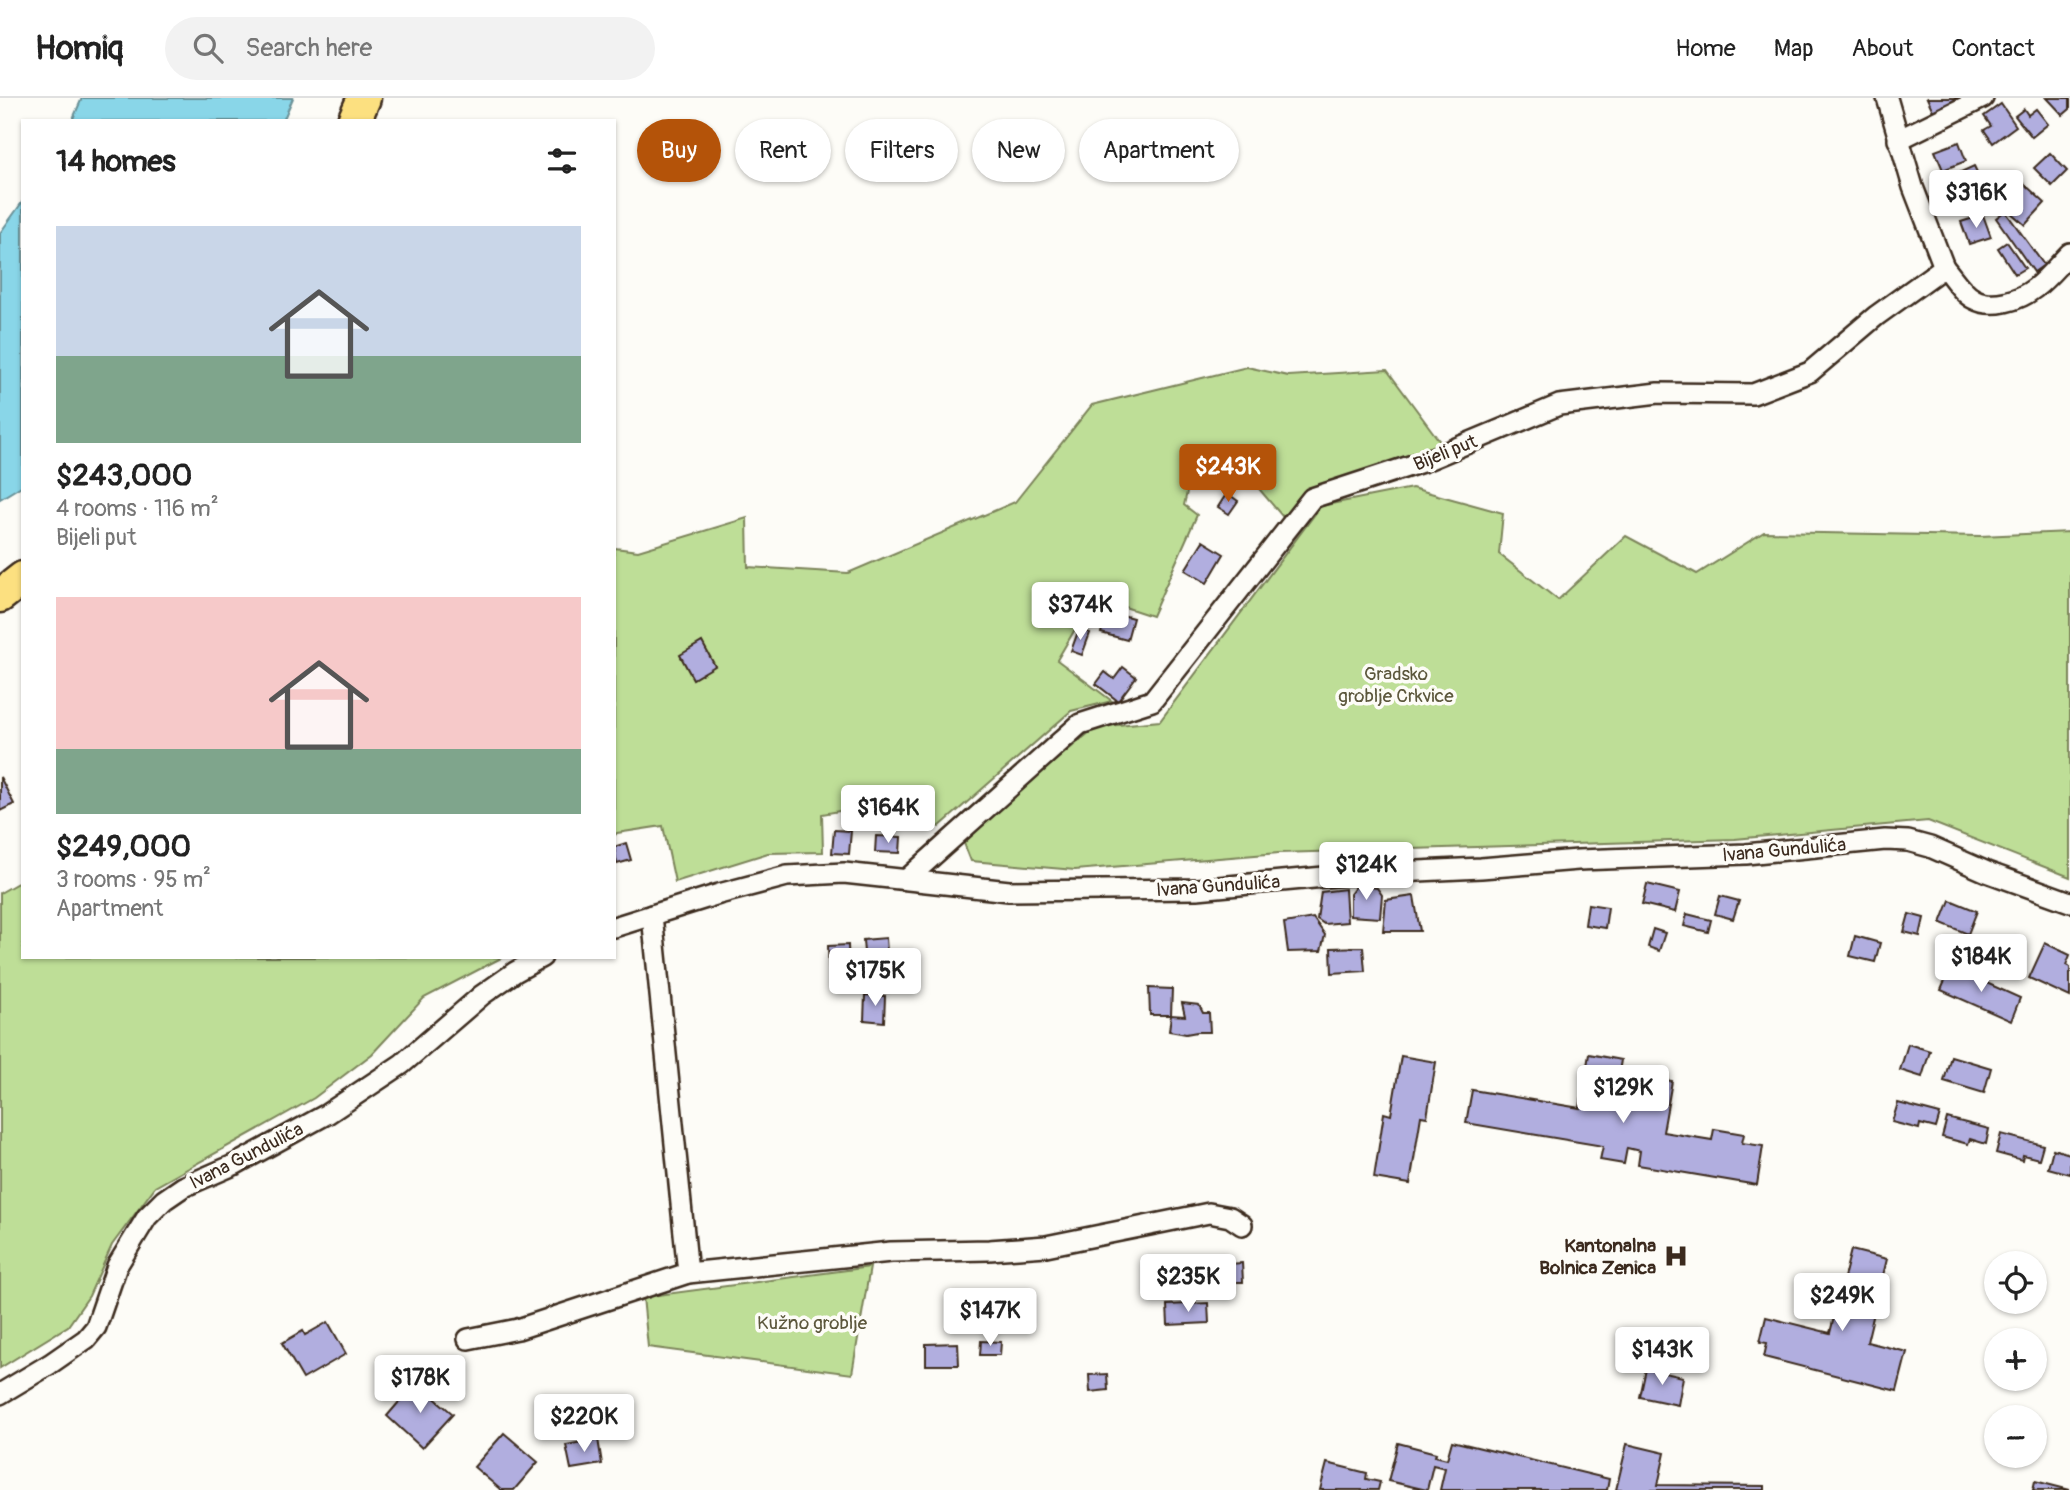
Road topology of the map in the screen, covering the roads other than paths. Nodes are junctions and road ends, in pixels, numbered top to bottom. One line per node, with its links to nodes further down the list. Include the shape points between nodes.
1 (365, 98): 4 (highway)
2 (1887, 98): 5 (street)
3 (1983, 98): 5 (street)
4 (355, 119)
5 (1899, 140): 7 (street)
6 (2070, 253): 7 (street, via 2034,289 1993,304 1974,299)
7 (1944, 267): 10 (street, Bijeli put, via 1810,372 1753,394 1658,393 1559,405 1425,461 1312,498 1152,701 1080,724)
8 (21, 580): 9 (highway)
9 (0, 596)
10 (907, 879): 11 (street, Ivana Gundulića, via 1009,891 1197,889 1356,874 1746,854 1885,840 1930,847); 12 (street, Ivana Gundulića, via 844,873 787,876)
11 (2070, 902)
12 (652, 915): 13 (street, Ivana Gundulića); 16 (street)
13 (616, 926)
14 (538, 959): 18 (street, Ivana Gundulića, via 482,995 402,1065 327,1114 164,1199 146,1217 117,1266 96,1327 86,1339)
15 (1242, 1225): 16 (street, via 1209,1213 1045,1246 891,1252)
16 (688, 1273): 17 (street, via 518,1329)
17 (468, 1339)
18 (0, 1394)

